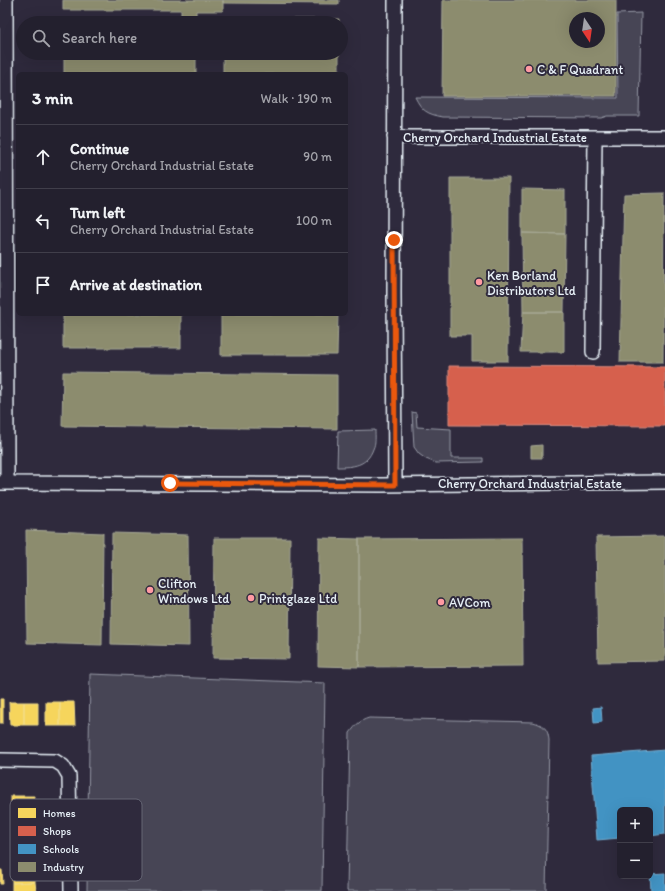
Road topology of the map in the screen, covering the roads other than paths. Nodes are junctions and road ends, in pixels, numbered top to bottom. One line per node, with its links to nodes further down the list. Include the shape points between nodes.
1 (6, 0): 7 (street, Cherry Orchard Industrial Estate)
2 (395, 0): 3 (street, Cherry Orchard Industrial Estate)
3 (394, 137): 4 (street, Cherry Orchard Industrial Estate); 9 (street, Cherry Orchard Industrial Estate)
4 (595, 137): 5 (street, Cherry Orchard Industrial Estate); 6 (street, Cherry Orchard Industrial Estate)
5 (665, 137)
6 (593, 352)
7 (3, 482): 9 (street, Cherry Orchard Industrial Estate)
8 (665, 482): 9 (street, Cherry Orchard Industrial Estate)
9 (395, 485)
10 (0, 760): 11 (street, via 55,762 63,766 69,776)
11 (69, 799)
12 (71, 881): 13 (street)
13 (71, 891)

